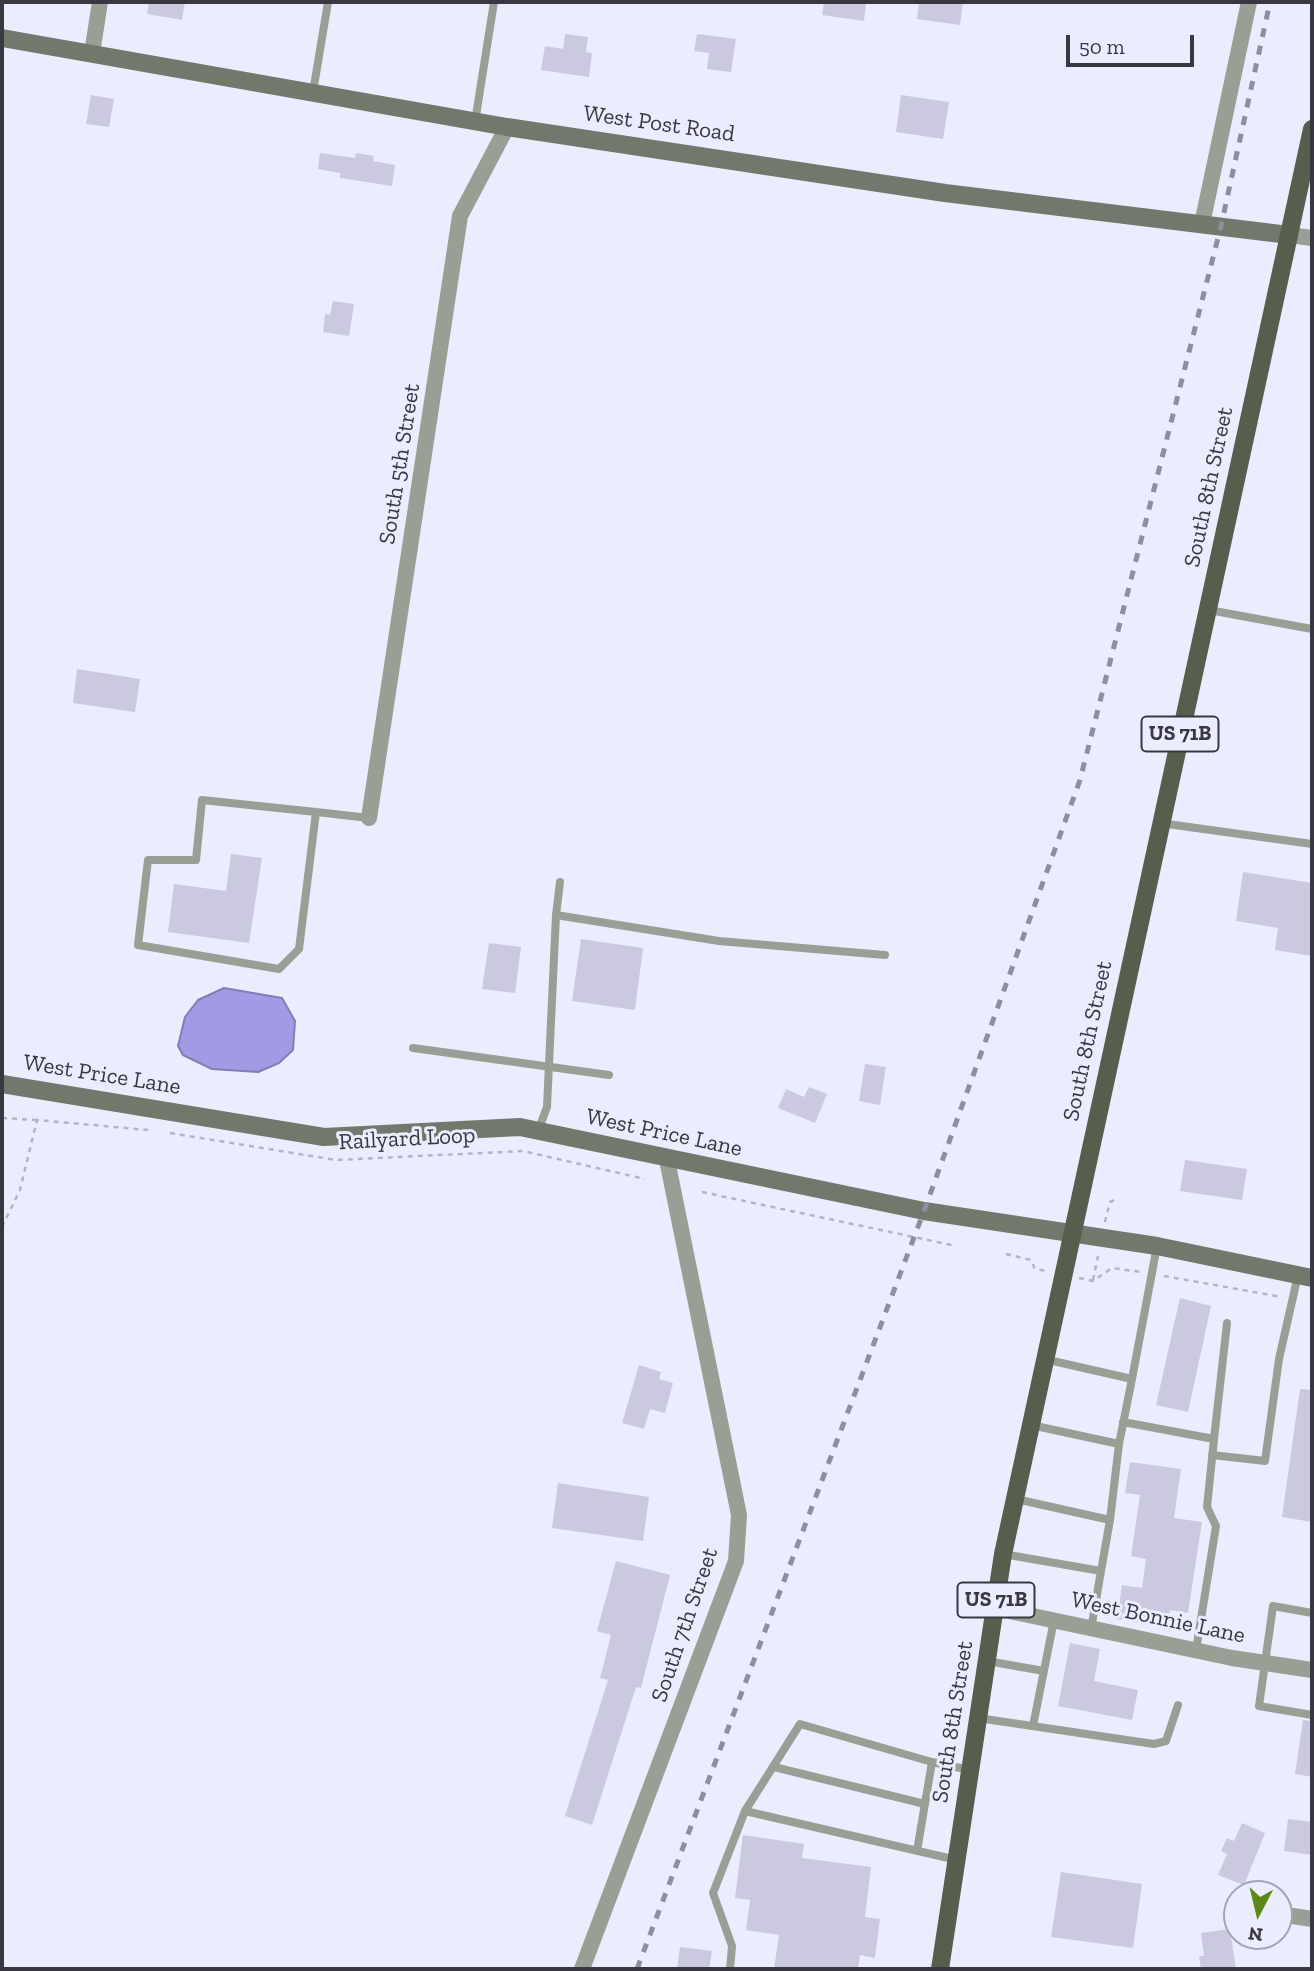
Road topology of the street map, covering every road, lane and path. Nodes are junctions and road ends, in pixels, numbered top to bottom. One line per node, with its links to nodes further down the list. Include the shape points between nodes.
1 (100, 2): 6 (street)
2 (328, 2): 7 (lane)
3 (494, 2): 8 (lane)
4 (1250, 2): 12 (street)
5 (2, 38): 6 (street, West Post Road)
6 (92, 52): 7 (street, West Post Road)
7 (313, 92): 8 (street, West Post Road)
8 (475, 121): 9 (street, West Post Road)
9 (507, 127): 12 (street, West Post Road, via 945,193); 18 (street, South 5th Street, via 460,216)
10 (1312, 129): 11 (main road, South 8th Street / US 71B)
11 (1307, 177): 13 (main road, South 8th Street / US 71B)
12 (1202, 224): 13 (street, West Post Road)
13 (1289, 234): 14 (street, West Post Road); 15 (main road, South 8th Street / US 71B)
14 (1312, 238)
15 (1207, 610): 16 (lane); 19 (main road, South 8th Street / US 71B)
16 (1312, 629)
17 (316, 812): 17 (lane, via 202,800 196,860 148,860 138,945 279,969 299,948); 18 (lane)
18 (369, 818)
19 (1160, 823): 20 (lane); 39 (main road, South 8th Street / US 71B)
20 (1312, 844)
21 (560, 882): 22 (lane)
22 (556, 915): 23 (lane, via 719,940); 25 (lane)
23 (885, 955)
24 (413, 1048): 25 (lane)
25 (548, 1067): 26 (lane); 31 (lane, via 547,1107)
26 (609, 1075)
27 (2, 1084): 31 (street, West Price Lane, via 324,1137 520,1127)
28 (2, 1118): 29 (path)
29 (37, 1120): 30 (path); 38 (path, via 20,1190)
30 (148, 1130)
31 (538, 1131): 33 (street, West Price Lane)
32 (170, 1133): 34 (path, Railyard Loop, via 336,1160 523,1151)
33 (667, 1160): 39 (street, West Price Lane, via 924,1211); 85 (street, South 7th Street, via 739,1515 736,1561)
34 (645, 1179)
35 (702, 1192): 40 (path)
36 (1117, 1199): 37 (path)
37 (1110, 1202)
38 (2, 1227)
39 (1071, 1234): 41 (street, West Price Lane); 52 (main road, South 8th Street / US 71B)
40 (956, 1246)
41 (1157, 1246): 46 (street, West Price Lane); 53 (lane)
42 (1006, 1254): 43 (path, via 1031,1260 1035,1269)
43 (1042, 1270)
44 (1095, 1271): 49 (path)
45 (1138, 1272): 49 (path, via 1112,1268)
46 (1305, 1276): 50 (lane)
47 (1168, 1277): 50 (path)
48 (1088, 1280): 49 (path)
49 (1093, 1281)
50 (1293, 1299): 58 (lane, via 1279,1359 1265,1461)
51 (1227, 1323): 56 (lane)
52 (1044, 1359): 53 (lane); 55 (main road, South 8th Street / US 71B)
53 (1132, 1379): 54 (lane)
54 (1123, 1422): 56 (lane); 57 (lane)
55 (1031, 1426): 57 (lane); 59 (main road, South 8th Street / US 71B)
56 (1214, 1439): 58 (lane)
57 (1119, 1444): 60 (lane)
58 (1212, 1455): 67 (lane, via 1207,1507 1216,1526)
59 (1016, 1499): 60 (lane); 61 (main road, South 8th Street / US 71B)
60 (1110, 1520): 62 (lane)
61 (1003, 1554): 62 (lane); 63 (main road, South 8th Street / US 71B)
62 (1101, 1572): 66 (lane)
63 (995, 1608): 65 (street, West Bonnie Lane); 68 (main road, South 8th Street / US 71B)
64 (1312, 1613): 69 (lane, via 1273,1606)
65 (1054, 1620): 66 (street, West Bonnie Lane); 71 (lane)
66 (1091, 1629): 67 (street, West Bonnie Lane)
67 (1196, 1650): 69 (street, West Bonnie Lane)
68 (987, 1661): 71 (lane); 74 (main road, South 8th Street / US 71B)
69 (1266, 1663): 70 (street, West Bonnie Lane); 73 (lane, via 1259,1706)
70 (1312, 1670)
71 (1044, 1671): 75 (lane)
72 (1178, 1705): 75 (lane, via 1166,1741 1154,1744)
73 (1312, 1715)
74 (978, 1718): 75 (lane); 78 (main road, South 8th Street / US 71B)
75 (1032, 1726)
76 (932, 1762): 77 (lane, via 800,1724); 78 (lane); 79 (lane)
77 (775, 1767): 79 (lane); 80 (lane)
78 (970, 1770): 82 (main road, South 8th Street / US 71B)
79 (925, 1804): 81 (lane)
80 (745, 1811): 81 (lane); 86 (lane, via 713,1893 732,1946)
81 (917, 1851): 82 (lane)
82 (957, 1860): 87 (main road, South 8th Street / US 71B)
83 (1293, 1916): 84 (street)
84 (1312, 1919)
85 (582, 1969)
86 (730, 1969)
87 (940, 1969)

